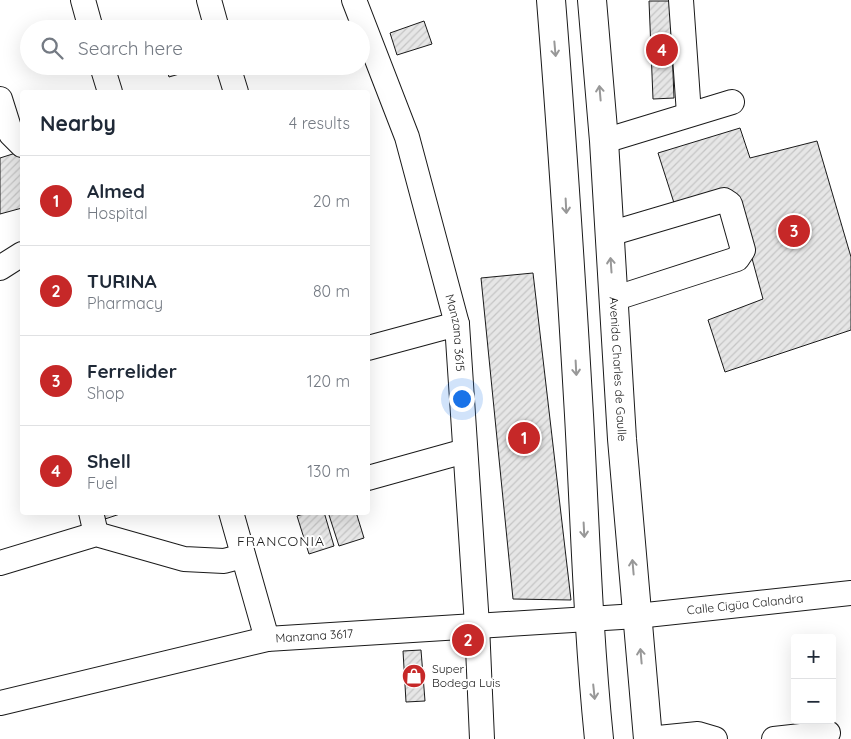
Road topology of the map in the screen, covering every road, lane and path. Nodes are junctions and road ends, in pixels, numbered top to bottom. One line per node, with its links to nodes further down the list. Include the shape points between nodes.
1 (83, 0): 7 (street)
2 (209, 0): 8 (street)
3 (354, 0): 9 (street, Manzana 3615)
4 (551, 0): 34 (main road, one-way to 34, via 575,350)
5 (592, 0): 18 (main road, Avenida Charles de Gaulle, one-way to 5)
6 (681, 0): 17 (street)
7 (89, 20)
8 (215, 20)
9 (362, 20)
10 (370, 41): 24 (street, Manzana 3615, via 407,137)
11 (105, 75): 13 (street)
12 (231, 75): 14 (street)
13 (109, 90)
14 (235, 90)
15 (0, 99): 19 (street, via 11,134)
16 (732, 102): 17 (street)
17 (689, 114): 18 (street)
18 (604, 141): 20 (main road, Avenida Charles de Gaulle)
19 (20, 143)
20 (609, 234): 23 (main road, Avenida Charles de Gaulle, one-way to 20); 23 (street, via 724,200 730,204 743,250 737,259)
21 (20, 255): 22 (street)
22 (0, 268)
23 (613, 298): 33 (main road, Avenida Charles de Gaulle, one-way to 23)
24 (457, 324): 25 (street); 26 (street, Manzana 3615)
25 (370, 347)
26 (465, 450): 27 (street); 35 (street, Manzana 3615)
27 (370, 477)
28 (236, 515): 30 (street)
29 (93, 523): 30 (street, via 184,559 224,561); 31 (street)
30 (243, 556): 36 (street)
31 (0, 563)
32 (851, 593): 33 (street, Calle Cigüa Calandra)
33 (638, 616): 34 (street, Manzana 3617); 41 (main road, Avenida Charles de Gaulle, one-way to 33)
34 (588, 618): 35 (street, Manzana 3617); 40 (main road, one-way to 40)
35 (477, 625): 36 (street, Manzana 3617); 39 (street, Manzana 3615)
36 (267, 639): 37 (street, Manzana 3617)
37 (0, 703)
38 (828, 734): 43 (street)
39 (482, 739)
40 (599, 739)
41 (648, 739): 42 (street, via 698,734)
42 (716, 739)
43 (774, 739)

